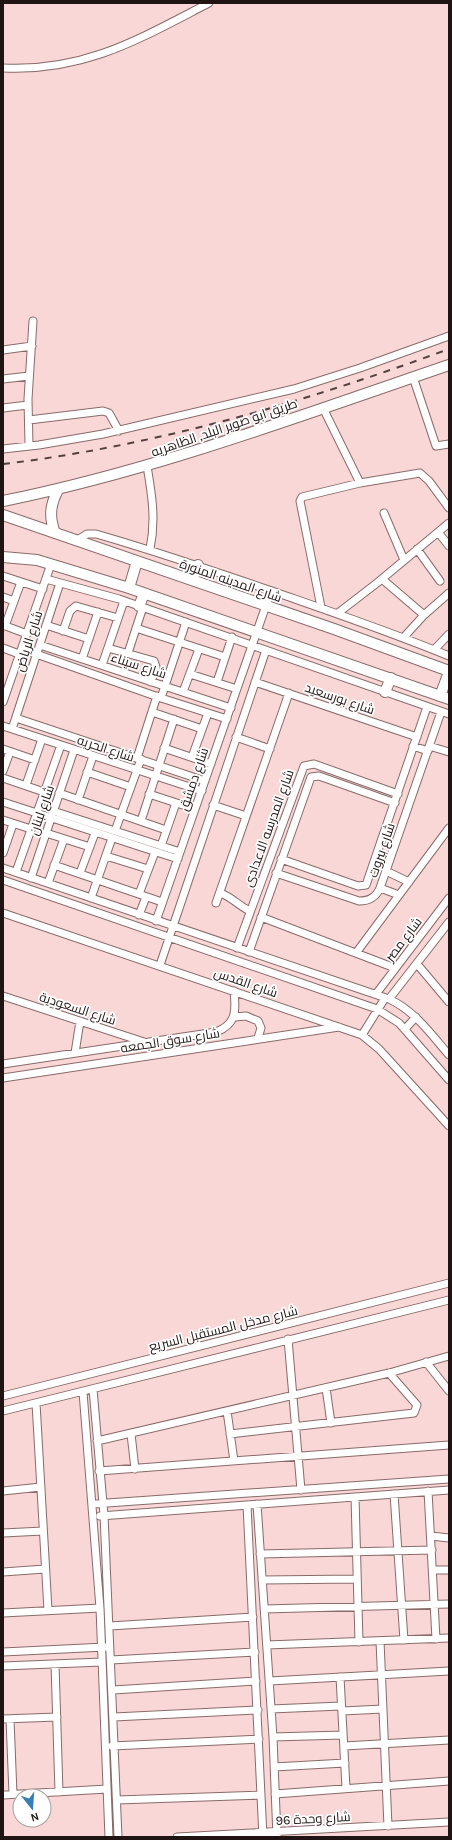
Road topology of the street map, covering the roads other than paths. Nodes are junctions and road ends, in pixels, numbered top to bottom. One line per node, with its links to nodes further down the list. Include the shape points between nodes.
1 (209, 3): 2 (street, via 140,39 103,54 49,68)
2 (3, 68)
3 (33, 321): 5 (street)
4 (449, 336): 15 (street, via 294,389)
5 (32, 346): 6 (street); 8 (street)
6 (3, 350)
7 (449, 365): 9 (main road, طريق ابو صوير البلد, الظاهريه)
8 (30, 376): 10 (street); 11 (street)
9 (413, 377): 13 (main road, طريق ابو صوير البلد, الظاهريه); 16 (street, via 436,446)
10 (3, 379)
11 (28, 405): 12 (street); 14 (street)
12 (3, 408)
13 (323, 408): 19 (main road, طريق ابو صوير البلد, الظاهريه); 20 (street)
14 (28, 420): 15 (street, via 103,411 109,413); 17 (street)
15 (118, 431): 17 (street)
16 (449, 444)
17 (29, 446): 18 (street)
18 (3, 449)
19 (147, 466): 21 (main road, طريق ابو صوير البلد, الظاهريه); 31 (street, via 154,507)
20 (360, 482): 23 (street, via 420,473); 55 (street, via 300,499)
21 (58, 490): 22 (main road, طريق ابو صوير البلد, الظاهريه); 28 (main road, via 50,511)
22 (3, 501)
23 (449, 508)
24 (384, 513): 34 (street)
25 (3, 515): 28 (main road, شارع المدينه المنورة)
26 (449, 523): 27 (street)
27 (438, 532): 30 (street); 32 (street)
28 (55, 533): 29 (main road, شارع المدينه المنورة)
29 (76, 541): 31 (street, via 87,534 96,534); 35 (main road, شارع المدينه المنورة)
30 (449, 546)
31 (150, 549): 37 (street)
32 (417, 549): 34 (street); 42 (street)
33 (3, 557): 36 (main road, via 31,559)
34 (404, 560): 40 (street)
35 (137, 561): 41 (main road, شارع المدينه المنورة); 45 (main road)
36 (51, 564): 39 (street, شارع الرياض); 45 (main road)
37 (198, 565): 41 (main road); 47 (street)
38 (3, 576): 43 (street)
39 (46, 579): 44 (street); 46 (street, شارع الرياض)
40 (382, 579): 57 (street); 58 (street)
41 (192, 580): 53 (main road, شارع المدينه المنورة)
42 (440, 581)
43 (20, 582): 46 (street); 51 (street)
44 (60, 583): 52 (street); 62 (street, شارع الرياض)
45 (128, 588): 49 (main road)
46 (43, 589): 66 (street, شارع الرياض)
47 (271, 591): 53 (street, شارع دمشق); 55 (street)
48 (449, 593): 58 (street)
49 (144, 594): 54 (main road); 65 (main road)
50 (3, 597): 51 (street)
51 (14, 601): 61 (street)
52 (124, 601): 54 (street); 59 (street)
53 (266, 606): 65 (street, شارع دمشق); 86 (main road, شارع المدينه المنورة)
54 (141, 607): 60 (street); 63 (street)
55 (321, 607): 57 (street)
56 (98, 612): 59 (street); 64 (street, via 79,605 74,607); 70 (street)
57 (338, 613): 69 (street)
58 (424, 615): 69 (street)
59 (118, 618): 75 (street)
60 (186, 622): 68 (street); 71 (street)
61 (4, 625): 66 (street)
62 (46, 625): 64 (street); 72 (street, شارع الرياض)
63 (136, 628): 71 (street); 80 (street)
64 (64, 631): 70 (street)
65 (257, 632): 73 (street, شارع دمشق); 89 (main road)
66 (27, 634): 79 (street, شارع الرياض)
67 (449, 634): 78 (street)
68 (232, 637): 73 (street); 83 (street)
69 (404, 637): 78 (street)
70 (89, 640): 84 (street)
71 (179, 642): 76 (street); 94 (street)
72 (40, 645): 81 (street, شارع الرياض); 84 (street, شارع سيناء)
73 (253, 645): 77 (street); 95 (street, شارع دمشق)
74 (3, 648): 79 (street)
75 (108, 648): 80 (street); 85 (street)
76 (199, 649): 83 (street); 88 (street)
77 (266, 650): 92 (street, شارع دمشق); 97 (street)
78 (434, 650): 82 (street)
79 (21, 652): 81 (street, شارع سيناء); 101 (street, شارع الرياض)
80 (128, 653): 90 (street, via 155,663)
81 (36, 654): 93 (street, شارع سيناء); 108 (street, شارع الرياض)
82 (449, 656)
83 (225, 657): 91 (street)
84 (82, 659): 85 (street, شارع سيناء)
85 (102, 665): 87 (street, شارع سيناء)
86 (449, 672): 100 (main road)
87 (126, 673): 90 (street, شارع سيناء); 93 (street)
88 (190, 674): 91 (street); 96 (street)
89 (391, 678): 97 (main road); 100 (main road)
90 (151, 682): 94 (street, شارع سيناء)
91 (216, 682): 95 (street)
92 (255, 682): 98 (street, شارع بورسعيد); 114 (street, شارع دمشق)
93 (122, 684): 99 (street, شارع سيناء)
94 (165, 686): 96 (street, شارع سيناء); 99 (street)
95 (237, 689): 103 (street, شارع دمشق)
96 (184, 692): 103 (street, شارع سيناء)
97 (385, 692): 102 (street)
98 (289, 693): 115 (street, شارع بورسعيد); 123 (street)
99 (159, 697): 104 (street); 105 (street, شارع سيناء)
100 (444, 697)
101 (3, 702)
102 (427, 707): 106 (street); 115 (street, شارع بيروت)
103 (231, 708): 109 (street, شارع دمشق)
104 (152, 712): 110 (street); 131 (street)
105 (208, 712): 109 (street, شارع سيناء); 113 (street)
106 (441, 712): 107 (street); 124 (street, شارع بيروت)
107 (449, 714)
108 (16, 718): 112 (street, شارع الرياض); 120 (street, شارع الحريه)
109 (227, 719): 117 (street, شارع دمشق)
110 (174, 720): 113 (street); 122 (street)
111 (3, 726): 112 (street, شارع الحريه)
112 (12, 729): 116 (street, شارع الحريه)
113 (202, 729): 129 (street)
114 (236, 737): 121 (street, شارع دمشق); 123 (street)
115 (416, 737): 119 (street, شارع بيروت)
116 (42, 739): 118 (street, شارع الحريه); 132 (street)
117 (219, 742): 121 (street); 133 (street, شارع دمشق)
118 (61, 745): 126 (street, شارع الحريه); 143 (street, شارع لبنان)
119 (413, 746): 124 (street); 147 (street, شارع بيروت)
120 (104, 747): 130 (street); 131 (street, شارع الحريه)
121 (233, 747): 152 (street, شارع دمشق)
122 (164, 748): 129 (street); 134 (street)
123 (270, 748): 158 (street)
124 (428, 749): 127 (street); 160 (street, شارع بيروت)
125 (7, 750): 132 (street); 136 (street)
126 (74, 750): 128 (street, شارع الحريه); 145 (street, شارع لبنان)
127 (449, 752)
128 (92, 756): 130 (street, شارع الحريه); 137 (street)
129 (192, 757): 133 (street)
130 (100, 758): 135 (street, شارع الحريه)
131 (139, 759): 134 (street, شارع الحريه); 135 (street)
132 (35, 760): 141 (street)
133 (211, 764): 140 (street, شارع دمشق)
134 (159, 765): 138 (street); 140 (street, شارع الحريه)
135 (137, 770): 138 (street, شارع الحريه); 142 (street)
136 (3, 771)
137 (87, 772): 142 (street); 148 (street)
138 (155, 776): 144 (street, شارع الحريه); 146 (street)
139 (3, 778): 141 (street)
140 (205, 781): 144 (street, شارع دمشق)
141 (26, 785): 143 (street)
142 (131, 787): 155 (street)
143 (44, 792): 154 (street, شارع لبنان)
144 (202, 792): 153 (street, شارع دمشق)
145 (59, 794): 148 (street); 156 (street, شارع لبنان)
146 (149, 794): 150 (street); 161 (street)
147 (398, 794): 151 (street, شارع بيروت); 200 (street, شارع المدرسه الاعدادى, via 314,764 304,766)
148 (78, 800): 155 (street)
149 (3, 802): 154 (street)
150 (176, 803): 153 (street); 165 (street)
151 (395, 803): 157 (street, شارع بيروت); 177 (street, شارع المدرسه الاعدادى, via 313,776 309,779)
152 (213, 805): 158 (street); 206 (street, شارع دمشق)
153 (195, 810): 176 (street, شارع دمشق)
154 (36, 813): 156 (street); 164 (street, شارع لبنان)
155 (121, 814): 161 (street); 166 (street)
156 (52, 815): 166 (street); 167 (street, شارع لبنان); 168 (street)
157 (390, 815): 160 (street); 174 (street, شارع بيروت)
158 (246, 816): 193 (street)
159 (3, 820): 162 (street)
160 (404, 820): 178 (street, شارع بيروت)
161 (141, 821): 165 (street)
162 (13, 824): 164 (street); 172 (street)
163 (449, 828): 189 (street)
164 (31, 830): 183 (street, شارع لبنان)
165 (166, 830): 173 (street)
166 (116, 831): 173 (street)
167 (46, 833): 170 (street); 186 (street, شارع لبنان)
168 (95, 833): 169 (street); 171 (street)
169 (112, 838): 173 (street); 175 (street)
170 (64, 839): 171 (street); 179 (street)
171 (90, 847): 184 (street)
172 (4, 849)
173 (158, 849): 176 (street); 181 (street)
174 (377, 855): 177 (street, شارع بيروت, via 368,883 361,887); 178 (street)
175 (106, 856): 181 (street); 188 (street)
176 (179, 856): 198 (street, شارع دمشق)
177 (281, 859): 185 (street, شارع المدرسه الاعدادى)
178 (390, 859): 182 (street, شارع بيروت)
179 (54, 865): 184 (street); 190 (street)
180 (3, 868): 183 (street)
181 (148, 869): 195 (street)
182 (386, 871): 189 (street); 192 (street, شارع بيروت)
183 (16, 872): 186 (street)
184 (80, 873): 188 (street)
185 (276, 873): 192 (street, شارع بيروت, via 359,901 371,900); 203 (street, شارع المدرسه الاعدادى)
186 (28, 877): 190 (street); 191 (street, شارع لبنان)
187 (3, 880): 191 (street, شارع القدس)
188 (97, 880): 195 (street); 196 (street)
189 (409, 882): 194 (street)
190 (48, 883): 196 (street)
191 (21, 886): 207 (street, شارع القدس)
192 (380, 888): 194 (street)
193 (220, 893): 199 (street); 200 (street)
194 (399, 895): 210 (street)
195 (142, 896): 198 (street); 202 (street)
196 (91, 898): 202 (street)
197 (449, 898): 213 (street, شارع مصر)
198 (162, 902): 204 (street, شارع دمشق)
199 (216, 904)
200 (250, 912): 208 (street, شارع المدرسه الاعدادى)
201 (3, 913): 212 (street, شارع القدس)
202 (139, 915): 204 (street)
203 (261, 917): 209 (street, شارع المدرسه الاعدادى); 210 (street)
204 (156, 921): 206 (street)
205 (449, 922): 211 (street, شارع مصر)
206 (172, 926): 207 (street, شارع دمشق); 208 (street)
207 (168, 938): 212 (street, شارع دمشق); 219 (street, شارع القدس)
208 (237, 948): 209 (street)
209 (249, 952): 215 (street)
210 (356, 953): 213 (street)
211 (417, 964): 217 (street, شارع مصر); 218 (street)
212 (160, 965): 214 (street, شارع القدس)
213 (396, 968): 215 (street, شارع مصر)
214 (234, 991): 220 (street, شارع سوق الجمعه); 223 (street, شارع القدس)
215 (376, 994): 217 (street)
216 (3, 996): 222 (street, شارع السعودية)
217 (387, 999): 219 (street, شارع مصر); 221 (street, via 401,1005)
218 (449, 1002)
219 (377, 1009): 224 (street, شارع القدس); 225 (street, شارع مصر)
220 (235, 1017): 226 (street, via 246,1016 258,1021 261,1028); 227 (street, شارع سوق الجمعه, via 232,1022 216,1032)
221 (416, 1017): 224 (street); 229 (street)
222 (80, 1021): 227 (street, شارع السعودية); 228 (street)
223 (341, 1027): 225 (street, شارع القدس); 226 (street, شارع سوق الجمعه)
224 (405, 1029): 232 (street, شارع القدس)
225 (362, 1035): 233 (street, شارع القدس, via 379,1049)
226 (258, 1038): 231 (street, شارع سوق الجمعه)
227 (146, 1043): 228 (street, شارع سوق الجمعه)
228 (76, 1053): 230 (street, شارع سوق الجمعه)
229 (449, 1055)
230 (3, 1064)
231 (3, 1078)
232 (449, 1080)
233 (449, 1126)
234 (449, 1283): 240 (street, شارع مدخل المستقبل السريع)
235 (449, 1300): 236 (street, شارع مدخل المستقبل السريع)
236 (288, 1339): 242 (street, شارع مدخل المستقبل السريع); 245 (street)
237 (449, 1356): 238 (street)
238 (426, 1362): 239 (street); 243 (street)
239 (389, 1373): 241 (street); 249 (street, via 417,1405 414,1413)
240 (83, 1376): 242 (street); 244 (street, شارع مدخل المستقبل السريع)
241 (326, 1388): 245 (street); 249 (street)
242 (88, 1390): 246 (street, شارع مدخل المستقبل السريع); 253 (street); 271 (street)
243 (449, 1391)
244 (3, 1396)
245 (293, 1396): 248 (street); 250 (street)
246 (36, 1403): 247 (street, شارع مدخل المستقبل السريع); 261 (street)
247 (3, 1411)
248 (226, 1411): 251 (street); 252 (street)
249 (331, 1423): 250 (street)
250 (295, 1427): 252 (street); 255 (street)
251 (131, 1434): 253 (street); 257 (street)
252 (230, 1434): 256 (street)
253 (97, 1441): 258 (street)
254 (449, 1445): 255 (street)
255 (298, 1457): 256 (street); 262 (street)
256 (234, 1461): 257 (street)
257 (135, 1469): 258 (street)
258 (99, 1471): 270 (street)
259 (449, 1479): 260 (street)
260 (417, 1482): 262 (street); 265 (street)
261 (41, 1487): 264 (street); 277 (street)
262 (301, 1490): 269 (street)
263 (449, 1490): 266 (street)
264 (3, 1491)
265 (418, 1492): 266 (street); 267 (street)
266 (428, 1492): 279 (street)
267 (394, 1494): 268 (street); 282 (street)
268 (355, 1497): 272 (street); 283 (street)
269 (179, 1498): 270 (street); 274 (street)
270 (103, 1503): 271 (street); 275 (street)
271 (93, 1504): 276 (street)
272 (257, 1504): 273 (street); 284 (street)
273 (247, 1505): 274 (street); 299 (street)
274 (180, 1509): 275 (street)
275 (104, 1515): 276 (street); 300 (street)
276 (94, 1516): 295 (street)
277 (43, 1531): 278 (street); 285 (street)
278 (3, 1533)
279 (431, 1536): 280 (street); 281 (street)
280 (449, 1538)
281 (432, 1550): 282 (street); 286 (street)
282 (398, 1551): 283 (street); 293 (street)
283 (357, 1552): 284 (street); 289 (street)
284 (260, 1554): 290 (street)
285 (45, 1569): 288 (street); 297 (street)
286 (433, 1570): 287 (street); 291 (street)
287 (449, 1570)
288 (3, 1572)
289 (357, 1579): 290 (street); 294 (street)
290 (262, 1580): 296 (street)
291 (434, 1604): 292 (street); 293 (street); 302 (street)
292 (449, 1604)
293 (402, 1605): 294 (street); 303 (street)
294 (358, 1606): 296 (street); 305 (street)
295 (100, 1608): 297 (street); 307 (street)
296 (264, 1609): 306 (street)
297 (48, 1610): 298 (street)
298 (3, 1613)
299 (253, 1617): 300 (street); 310 (street)
300 (110, 1626): 308 (street)
301 (449, 1638): 302 (street)
302 (436, 1639): 303 (street)
303 (404, 1640): 304 (street)
304 (380, 1641): 305 (street); 316 (street)
305 (359, 1642): 306 (street)
306 (267, 1645): 319 (street)
307 (101, 1647): 308 (street); 309 (street); 312 (street)
308 (111, 1647): 311 (street)
309 (3, 1652)
310 (255, 1652): 311 (street); 318 (street)
311 (111, 1660): 320 (street)
312 (102, 1662): 313 (street); 333 (street)
313 (55, 1664): 314 (street); 325 (street)
314 (3, 1666)
315 (449, 1671): 316 (street)
316 (382, 1675): 317 (street); 321 (street)
317 (340, 1677): 319 (street); 323 (street)
318 (256, 1681): 320 (street); 324 (street)
319 (270, 1682): 322 (street)
320 (113, 1690): 326 (street)
321 (383, 1708): 323 (street); 332 (street)
322 (271, 1709): 323 (street); 329 (street)
323 (342, 1709): 328 (street)
324 (258, 1710): 326 (street); 330 (street)
325 (57, 1717): 327 (street); 346 (street)
326 (114, 1717): 334 (street)
327 (6, 1719): 342 (street)
328 (343, 1735): 329 (street); 335 (street)
329 (273, 1737): 336 (street)
330 (259, 1739): 334 (street); 337 (street)
331 (449, 1740): 332 (street)
332 (385, 1743): 335 (street); 341 (street)
333 (105, 1746): 334 (street); 344 (street)
334 (115, 1746): 349 (street)
335 (344, 1746): 338 (street)
336 (274, 1755): 337 (street); 339 (street)
337 (260, 1756): 348 (street)
338 (345, 1764): 339 (street); 343 (street)
339 (274, 1767): 347 (street)
340 (449, 1781): 341 (street)
341 (386, 1785): 343 (street); 351 (street)
342 (12, 1788)
343 (346, 1788): 347 (street)
344 (107, 1789): 346 (street); 354 (street)
345 (52, 1792): 346 (street)
346 (59, 1792)
347 (275, 1794): 352 (street)
348 (261, 1795): 349 (street); 353 (street)
349 (117, 1800): 355 (street)
350 (449, 1822): 351 (street, شارع وحدة 96)
351 (388, 1826): 352 (street, شارع وحدة 96)
352 (277, 1834): 353 (street, شارع وحدة 96)
353 (262, 1835): 356 (street, شارع وحدة 96)
354 (109, 1837)
355 (118, 1837)
356 (177, 1837)

